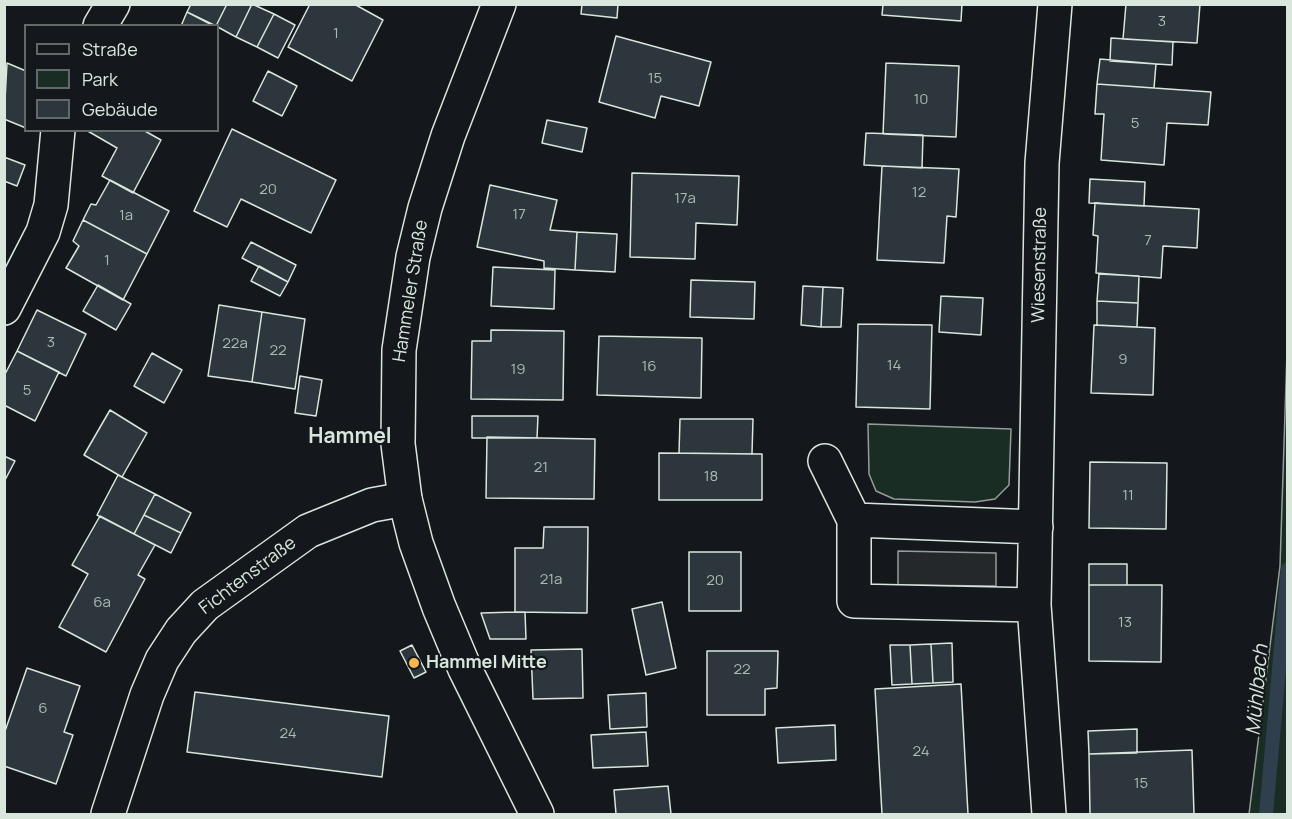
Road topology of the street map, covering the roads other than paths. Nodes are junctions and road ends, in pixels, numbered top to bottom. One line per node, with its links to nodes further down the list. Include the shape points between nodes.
1 (113, 4): 4 (street)
2 (499, 4): 8 (street, Hammeler Straße, via 448,136 412,257 399,350 398,444)
3 (1055, 4): 10 (street, Wiesenstraße, via 1042,163)
4 (101, 24)
5 (58, 132): 6 (street, via 51,205 43,232)
6 (4, 308)
7 (825, 461): 9 (street)
8 (405, 499): 12 (street, Fichtenstraße, via 372,505 308,531 205,605 162,660); 13 (street, Hammeler Straße, via 416,543 465,669)
9 (854, 520): 10 (street); 11 (street, via 854,601)
10 (1036, 526): 11 (street, Wiesenstraße)
11 (1034, 605): 14 (street, Wiesenstraße)
12 (108, 814)
13 (537, 814)
14 (1049, 814)

